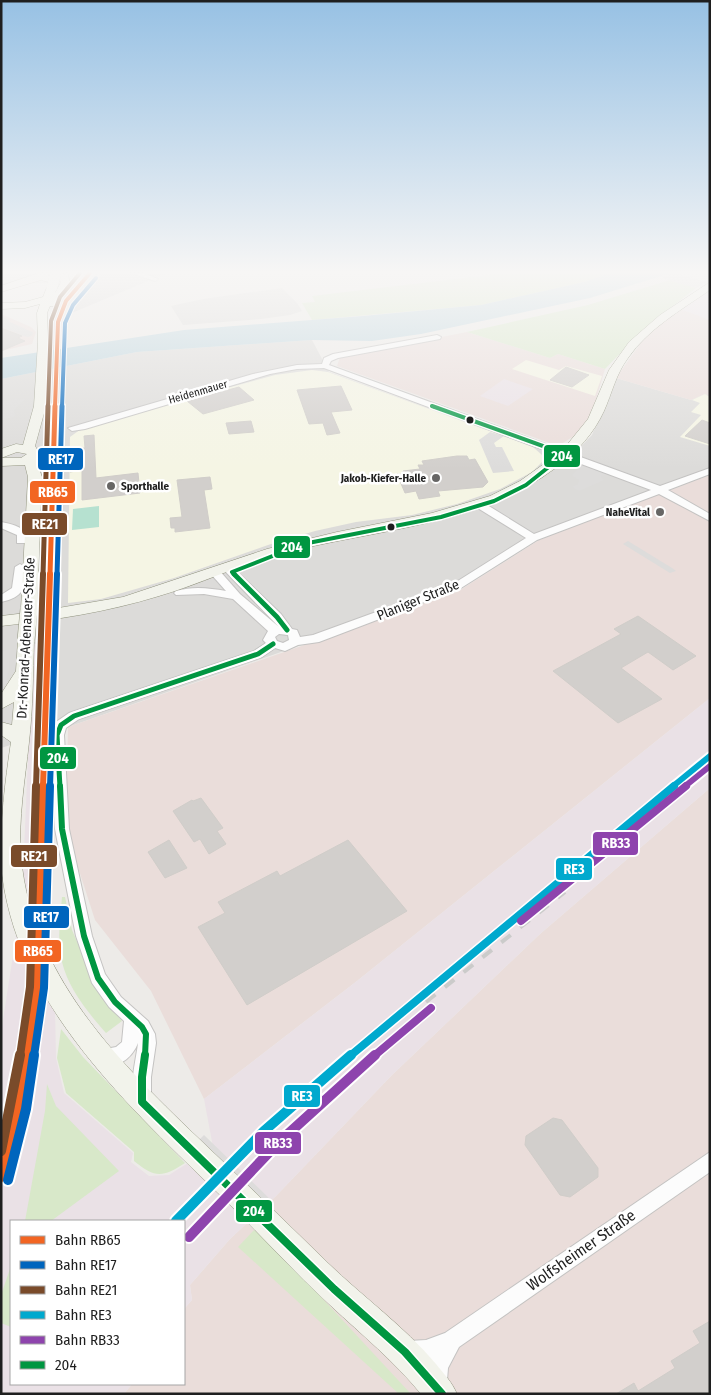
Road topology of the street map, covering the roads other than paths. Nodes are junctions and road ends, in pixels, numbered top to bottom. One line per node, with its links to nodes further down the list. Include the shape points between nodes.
1 (43, 338): 9 (street, via 37,420)
2 (431, 338): 4 (street, Heidenmauer, via 336,356 327,360)
3 (640, 338): 6 (street, via 610,376 595,417)
4 (325, 366): 5 (street, Heidenmauer, via 303,366 251,376); 7 (street, Heidenmauer)
5 (72, 428)
6 (584, 435): 8 (street); 10 (street, via 581,451)
7 (534, 443): 8 (street, Heidenmauer); 11 (street, Heidenmauer, via 551,454)
8 (565, 454): 10 (street, Heidenmauer); 11 (street)
9 (13, 456): 26 (street, Dr.-Konrad-Adenauer-Straße, via 35,477)
10 (595, 465): 13 (street, Heidenmauer)
11 (551, 466): 16 (street, via 521,488)
12 (710, 470): 14 (street, Planiger Straße)
13 (637, 481): 14 (street, Heidenmauer); 15 (street, via 643,490)
14 (658, 489): 15 (street, Planiger Straße); 17 (street, Heidenmauer)
15 (632, 500): 19 (street, Planiger Straße)
16 (480, 505): 19 (street); 22 (street, via 436,518 328,538)
17 (710, 518)
18 (1, 525): 20 (street, via 17,530 22,534)
19 (533, 538): 30 (street, Planiger Straße, via 457,586 315,639)
20 (21, 540)
21 (20, 567): 25 (street, via 16,593)
22 (223, 572): 23 (street); 24 (street); 26 (street, via 80,612); 29 (street, via 277,618)
23 (180, 593): 24 (street, via 204,591); 28 (street, via 104,616)
24 (236, 596): 29 (street)
25 (1, 599)
26 (29, 613): 27 (street); 32 (street, Dr.-Konrad-Adenauer-Straße, bridge)
27 (1, 619)
28 (1, 630)
29 (281, 631): 30 (street, via 295,635); 31 (street, via 269,638)
30 (295, 641): 31 (street, Planiger Straße, via 285,647)
31 (273, 644): 36 (street, Planiger Straße, via 258,654 74,716 60,724 57,735 62,829 84,936 98,978)
32 (25, 670): 33 (street); 35 (street, Dr.-Konrad-Adenauer-Straße)
33 (1, 704)
34 (1, 728): 35 (street, Dr.-Konrad-Adenauer-Straße, via 10,731)
35 (19, 745): 37 (street, Dr.-Konrad-Adenauer-Straße, via 10,839 19,906 46,976 64,1008)
36 (132, 1019): 37 (street, via 132,1040 127,1050 115,1057); 38 (street, via 142,1026 146,1034)
37 (96, 1052): 38 (street, Dr.-Konrad-Adenauer-Straße)
38 (142, 1102): 40 (street, Dr.-Konrad-Adenauer-Straße)
39 (710, 1161): 41 (street, Wolfsheimer Straße)
40 (334, 1289): 42 (street); 43 (street)
41 (452, 1340): 42 (street, Wolfsheimer Straße, via 426,1351); 43 (street, Wolfsheimer Straße, via 437,1365)
42 (405, 1352): 43 (street)
43 (434, 1391)

